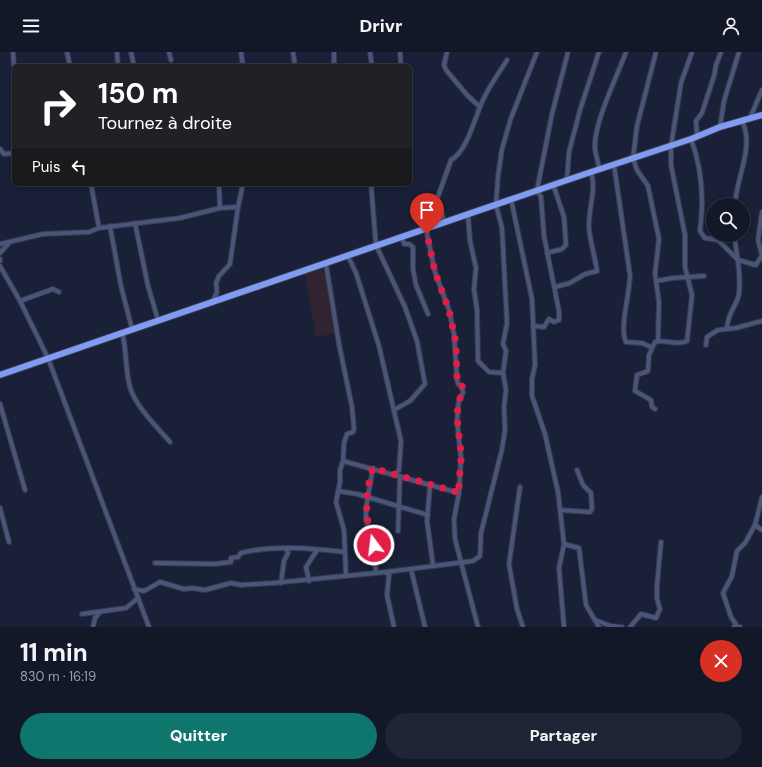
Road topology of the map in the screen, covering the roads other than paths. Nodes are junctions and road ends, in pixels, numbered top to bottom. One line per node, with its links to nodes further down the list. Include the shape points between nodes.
1 (13, 52): 22 (street)
2 (67, 52): 23 (street)
3 (116, 52): 24 (street)
4 (131, 52): 25 (street)
5 (169, 52): 20 (street)
6 (241, 52): 26 (street)
7 (293, 52): 27 (street)
8 (334, 52): 28 (street)
9 (370, 52): 29 (street)
10 (400, 52): 30 (street)
11 (447, 52): 32 (street, via 444,65 446,70)
12 (537, 52): 55 (street, via 511,118 502,149)
13 (568, 52): 52 (street, via 552,114)
14 (599, 52): 46 (street, via 569,152)
15 (626, 52): 44 (street, via 608,95 596,138 595,148)
16 (656, 52): 42 (street, via 637,126)
17 (692, 52): 39 (street, via 681,83)
18 (721, 52): 37 (street, via 702,113 696,121)
19 (739, 52): 36 (street, via 724,101)
20 (171, 60)
21 (507, 60): 32 (street)
22 (14, 64)
23 (70, 64)
24 (118, 64)
25 (134, 64)
26 (243, 64)
27 (295, 64)
28 (334, 64)
29 (372, 64)
30 (402, 64)
31 (762, 90): 34 (street)
32 (480, 107): 61 (street, via 464,146 456,158 451,160 436,202)
33 (762, 115): 34 (highway)
34 (750, 118): 35 (highway)
35 (742, 121): 36 (highway); 53 (street, via 747,132 742,173)
36 (720, 127): 37 (highway)
37 (697, 136): 38 (highway)
38 (691, 139): 39 (highway); 73 (street, via 697,156 703,194 700,231 705,238 718,240)
39 (671, 146): 42 (highway); 77 (street, via 671,165 685,235 685,267)
40 (0, 149): 41 (street, via 4,154)
41 (12, 152)
42 (633, 158): 43 (highway); 78 (street, via 637,170 648,186 659,239)
43 (614, 165): 44 (highway); 92 (street, via 630,275 630,291 624,314 624,338 626,342 642,343)
44 (600, 170): 45 (highway)
45 (591, 172): 46 (highway); 79 (street, via 594,181 589,229 597,271 585,274 570,283)
46 (569, 178): 47 (highway)
47 (553, 184): 52 (highway); 71 (street, via 564,217 566,245)
48 (91, 186): 63 (street)
49 (219, 186): 57 (street)
50 (243, 186): 56 (street)
51 (371, 186): 69 (street)
52 (539, 187): 54 (highway); 71 (street)
53 (735, 198)
54 (511, 199): 55 (highway); 86 (street, via 532,299)
55 (496, 205): 59 (highway); 95 (street, via 502,228 506,301 506,336 503,344 506,351)
56 (238, 207): 57 (street); 82 (street, via 230,264 219,276 216,283 217,292)
57 (220, 208): 60 (street, via 180,218)
58 (762, 212): 73 (street, via 758,237 762,255 756,266)
59 (468, 215): 61 (highway); 95 (street, via 476,268 474,289 478,361 489,372)
60 (135, 223): 62 (street); 84 (street)
61 (444, 223): 64 (highway)
62 (110, 226): 63 (street); 88 (street)
63 (99, 228): 67 (street, via 89,232 26,237)
64 (428, 231): 65 (highway); 108 (street, via 435,272 449,310 456,343 457,379 463,393 459,399 457,421 461,443)
65 (402, 237): 69 (highway); 83 (street, via 404,244 413,246 416,285)
66 (735, 242): 73 (street)
67 (9, 243): 68 (street); 70 (street)
68 (0, 244)
69 (376, 246): 72 (highway); 97 (street, via 405,307 415,335 425,384 410,402)
70 (0, 253)
71 (547, 254): 79 (street)
72 (348, 256): 74 (highway); 97 (street, via 356,273 379,346)
73 (738, 260): 87 (street, via 738,294 729,312)
74 (326, 264): 82 (highway); 100 (street, via 338,344 353,414 354,429 346,437)
75 (0, 266): 81 (street)
76 (704, 276): 77 (street)
77 (688, 277): 78 (street); 90 (street, via 692,295 686,341)
78 (656, 281): 90 (street, via 659,302)
79 (555, 286): 86 (street, via 560,311 559,320 549,320 544,327)
80 (59, 292): 81 (street, via 53,289)
81 (20, 301): 93 (street)
82 (212, 301): 84 (highway)
83 (428, 314)
84 (158, 320): 88 (highway)
85 (762, 321): 87 (street)
86 (533, 326): 113 (street, via 535,365 532,396 544,434)
87 (727, 328): 91 (street, via 707,337)
88 (132, 329): 89 (highway)
89 (122, 332): 93 (highway); 99 (street, via 130,388 139,404)
90 (658, 341): 92 (street)
91 (706, 345)
92 (652, 347): 98 (street, via 648,371 637,375 635,391 651,400)
93 (48, 358): 94 (highway); 133 (street)
94 (0, 374)
95 (503, 374): 125 (street, via 506,390 502,449 483,524 480,556 475,560)
96 (0, 404): 106 (street)
97 (394, 410): 103 (street, via 402,448)
98 (655, 410)
99 (170, 442)
100 (343, 461): 101 (street); 107 (street)
101 (373, 468): 103 (street); 110 (street)
102 (577, 470): 113 (street, via 583,485 591,494 592,509 590,512)
103 (398, 475): 104 (street); 111 (street)
104 (430, 486): 108 (street); 114 (street)
105 (520, 487): 143 (street, via 509,564)
106 (25, 490)
107 (338, 491): 110 (street); 123 (street, via 336,502 344,530)
108 (460, 493): 125 (street, via 454,524)
109 (762, 497): 115 (street)
110 (367, 498): 111 (street); 129 (street, via 366,520 371,529)
111 (398, 506): 114 (street); 117 (street)
112 (0, 508): 118 (street)
113 (560, 510): 120 (street)
114 (428, 515): 126 (street, via 427,530)
115 (755, 525): 116 (street); 148 (street, via 745,543 737,551 732,576 723,593)
116 (762, 530)
117 (398, 531)
118 (9, 542)
119 (660, 542): 147 (street, via 656,584 660,609 656,618 641,614)
120 (564, 544): 137 (street, via 579,548 586,605); 144 (street, via 559,568)
121 (286, 549): 122 (street); 124 (street, via 258,549 241,553 238,557 231,558 231,562 215,564); 132 (street, via 288,553 284,561)
122 (317, 550): 123 (street); 131 (street, via 306,567)
123 (344, 552): 130 (street)
124 (155, 562)
125 (460, 562): 126 (street); 142 (street)
126 (433, 565): 127 (street)
127 (411, 568): 128 (street); 141 (street)
128 (386, 572): 129 (street); 140 (street, via 389,575 388,595)
129 (376, 573): 130 (street)
130 (346, 576): 131 (street)
131 (309, 581): 132 (street)
132 (281, 583): 133 (street, via 241,586 231,583 205,590 160,582 144,591)
133 (134, 589): 134 (street)
134 (138, 598): 135 (street, via 126,608); 139 (street)
135 (100, 612): 136 (street); 138 (street)
136 (82, 614)
137 (594, 620): 145 (street); 146 (street)
138 (93, 627)
139 (149, 627)
140 (394, 627)
141 (425, 627)
142 (478, 627)
143 (523, 627)
144 (564, 627)
145 (599, 627)
146 (622, 627)
147 (630, 627)
148 (737, 627)

